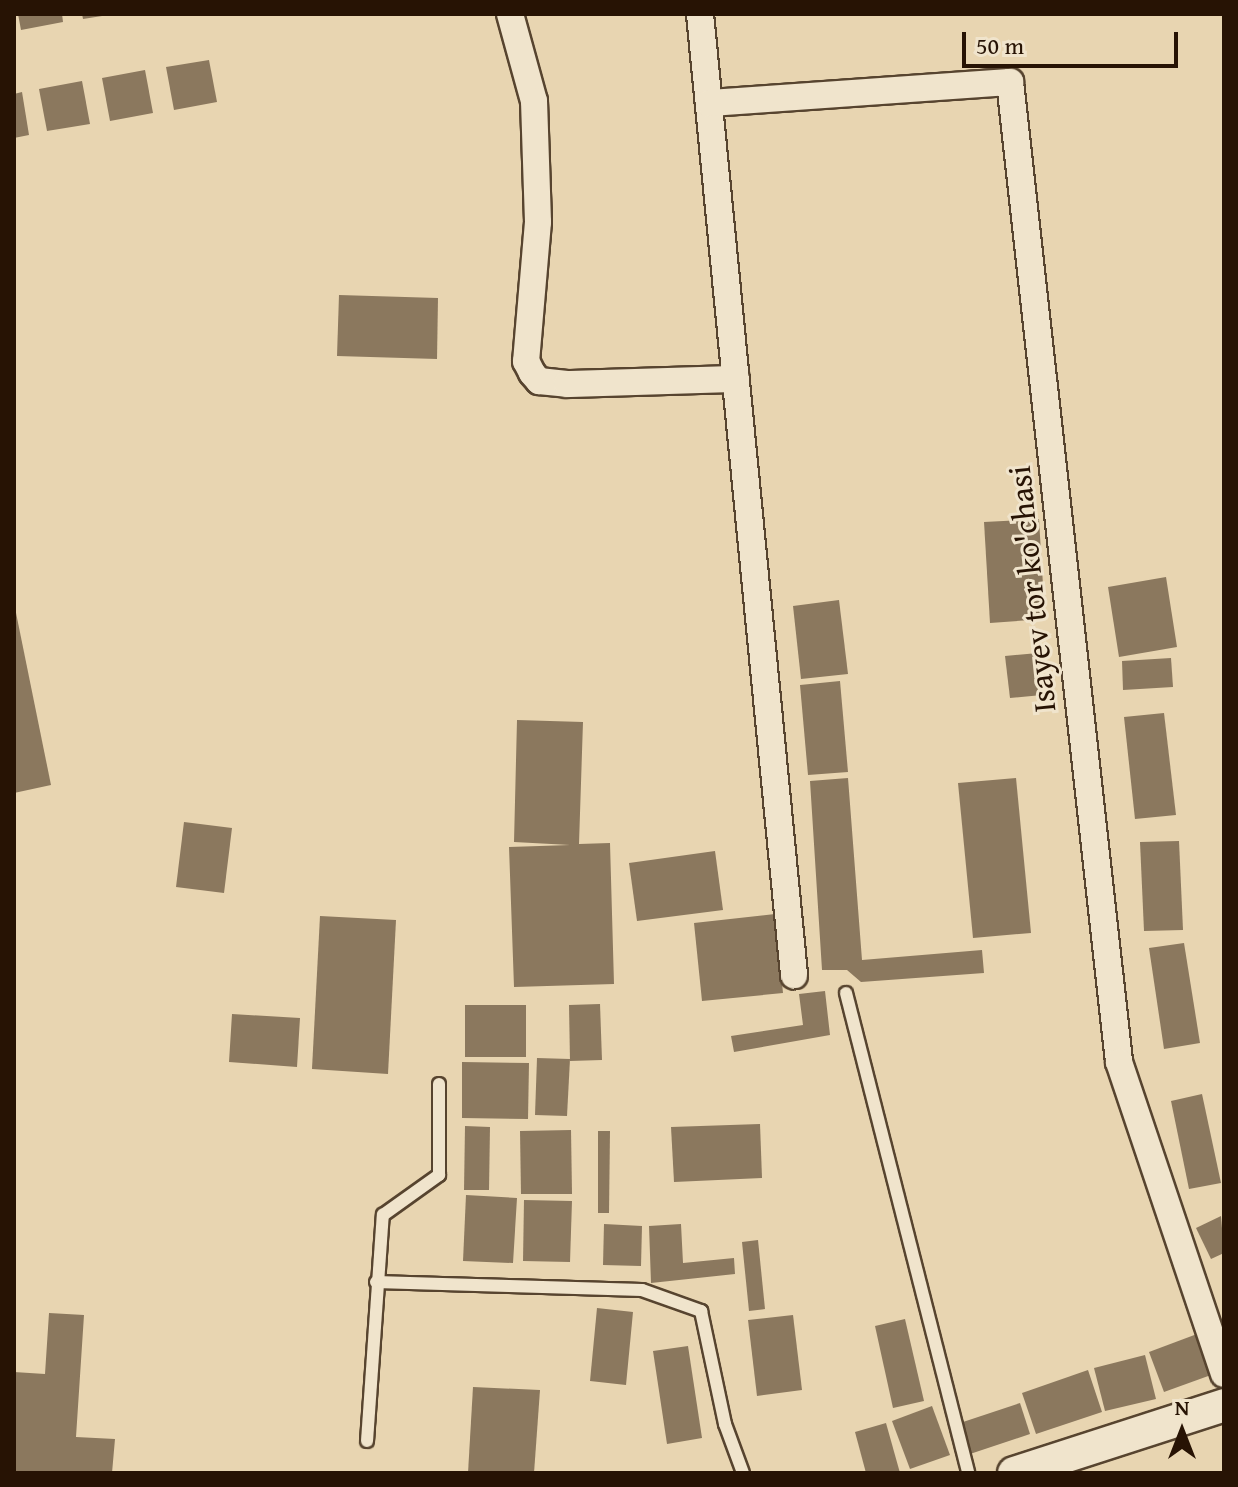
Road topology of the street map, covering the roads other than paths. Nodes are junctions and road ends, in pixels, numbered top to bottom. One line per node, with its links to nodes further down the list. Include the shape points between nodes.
1 (510, 14): 4 (street, via 534,101 538,222 526,361 532,373 539,381 567,384)
2 (700, 14): 3 (street)
3 (709, 103): 4 (street); 9 (street, Isayev tor ko'chasi, via 1010,82 1119,1062)
4 (736, 379): 5 (street)
5 (794, 975)
6 (846, 993): 13 (lane)
7 (439, 1084): 8 (lane, via 439,1175 383,1215)
8 (376, 1282): 11 (lane); 12 (lane, via 642,1290 701,1311 725,1424)
9 (1224, 1374)
10 (1224, 1405): 14 (street)
11 (367, 1441)
12 (743, 1473)
13 (968, 1473)
14 (1014, 1473)

